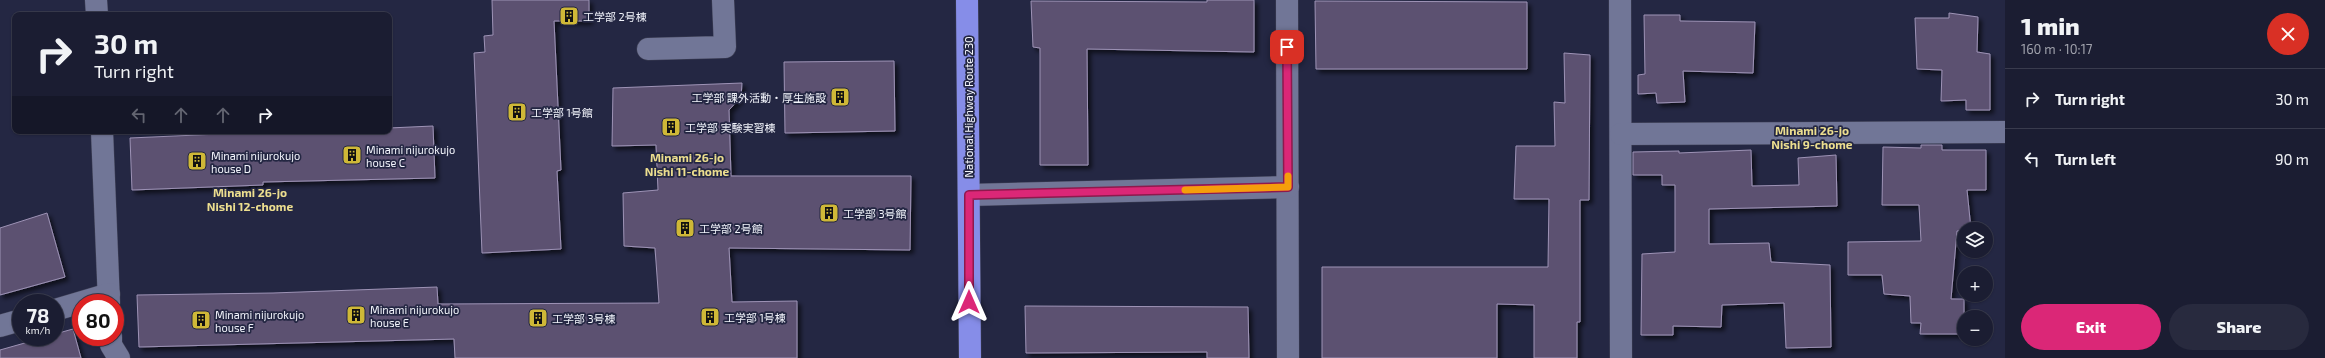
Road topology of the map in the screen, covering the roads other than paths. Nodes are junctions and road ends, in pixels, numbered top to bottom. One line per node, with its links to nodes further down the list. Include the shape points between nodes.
1 (96, 0): 6 (street)
2 (723, 0): 7 (street, via 725,47)
3 (968, 0): 12 (highway, National Highway Route 230)
4 (1287, 0): 11 (street)
5 (1620, 0): 10 (street)
6 (97, 12)
7 (648, 49)
8 (2005, 132): 10 (street)
9 (102, 134): 13 (street)
10 (1621, 134): 20 (street)
11 (1288, 187): 12 (street); 19 (street)
12 (969, 195): 18 (highway, National Highway Route 230)
13 (109, 294)
14 (12, 323): 15 (street)
15 (0, 326)
16 (112, 346): 17 (street)
17 (119, 358)
18 (970, 358)
19 (1288, 358)
20 (1621, 358)

